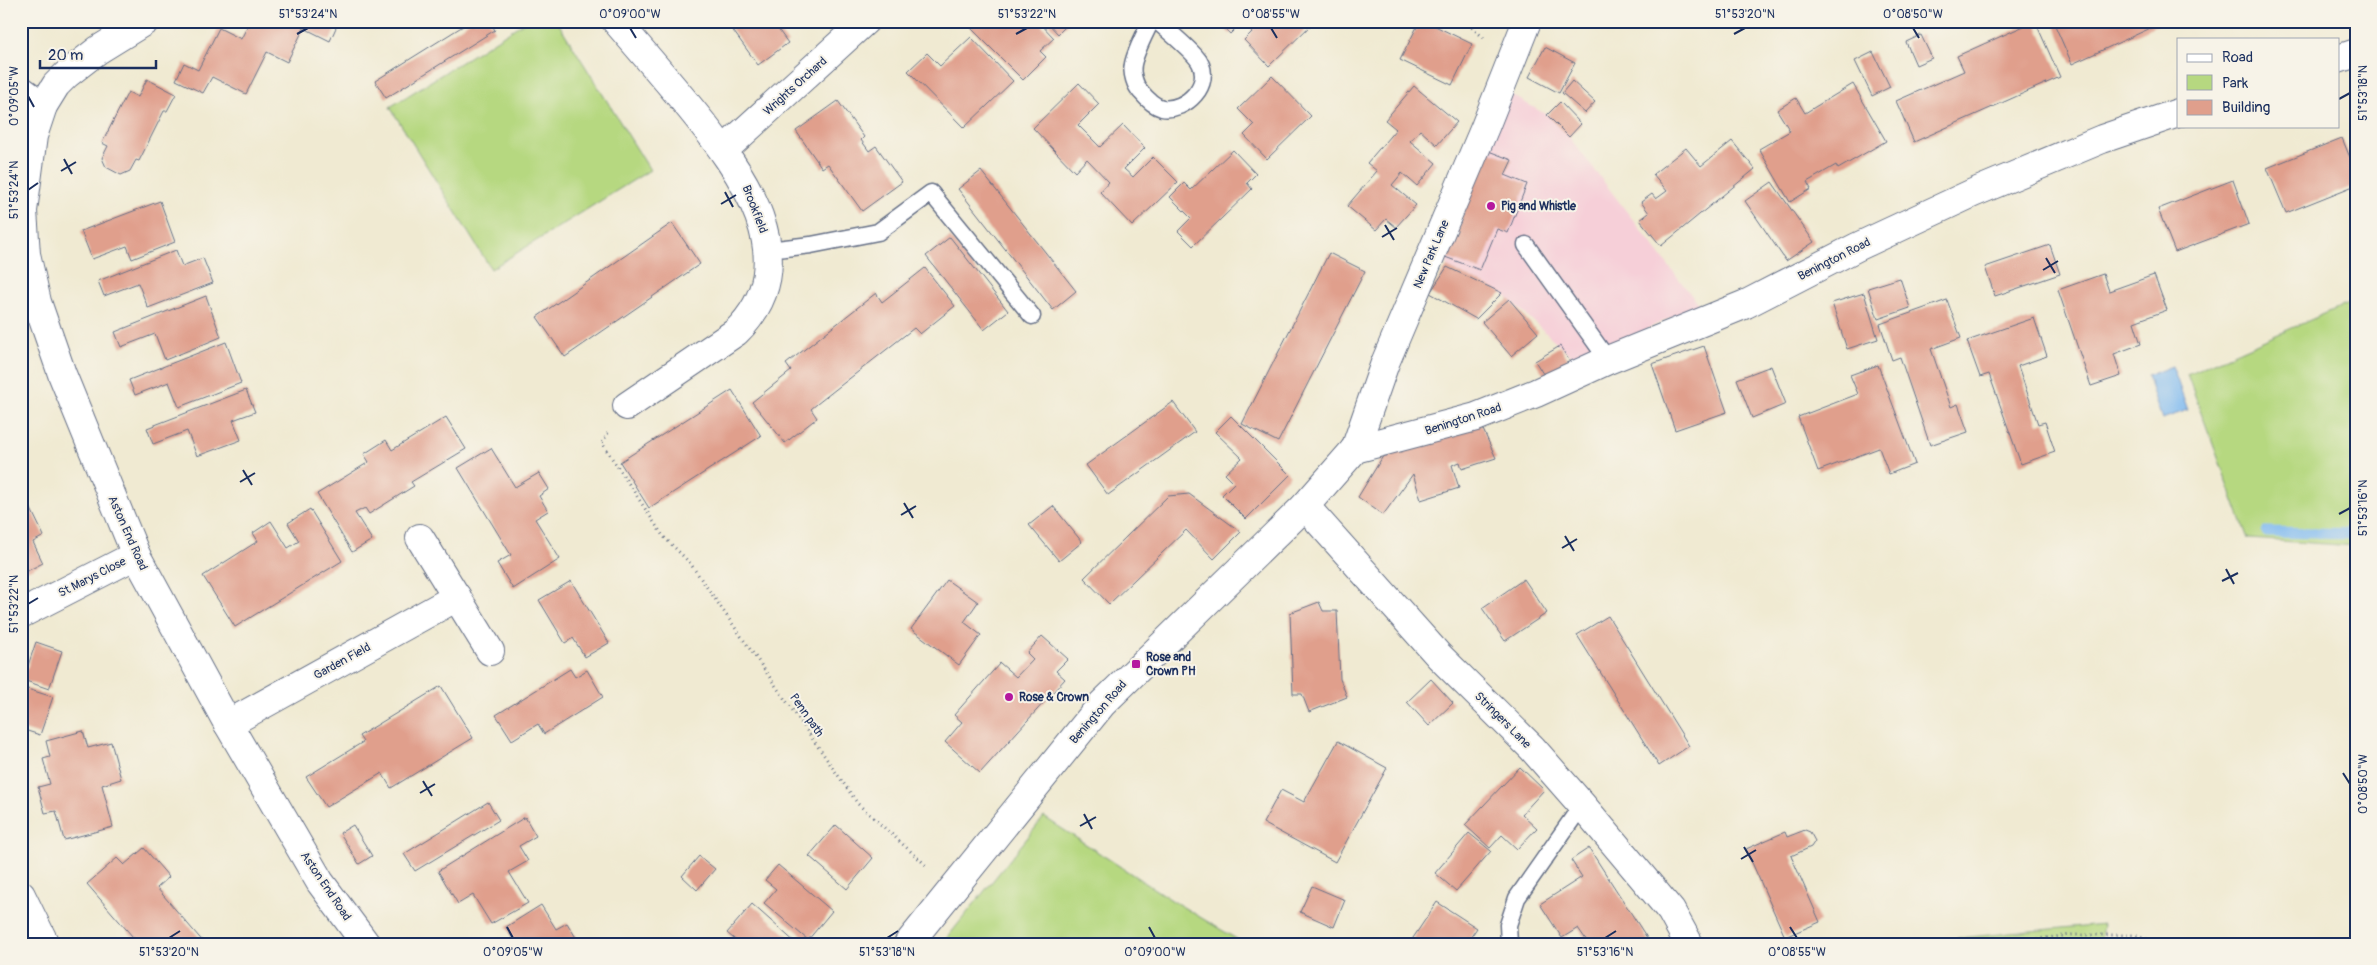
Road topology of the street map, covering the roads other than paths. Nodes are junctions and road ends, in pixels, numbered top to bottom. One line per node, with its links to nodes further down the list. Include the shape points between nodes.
1 (145, 21): 10 (street, Aston End Road, via 66,74)
2 (616, 21): 12 (street, Brookfield)
3 (865, 21): 12 (street, Wrights Orchard)
4 (1151, 21): 5 (lane, via 1132,64 1136,86 1147,100 1162,108 1179,106 1191,100 1201,87 1204,75 1199,61)
5 (1158, 21)
6 (1527, 21): 18 (street, New Park Lane, via 1385,363)
7 (2356, 52): 8 (street)
8 (2340, 58)
9 (21, 90): 10 (street)
10 (43, 106): 21 (street, Aston End Road, via 33,136 24,202 26,254 37,302 62,374)
11 (2177, 113): 16 (street, Benington Road, via 2102,139 1974,193 1857,247 1746,304)
12 (724, 150): 14 (street, Brookfield, via 754,203)
13 (1526, 245): 16 (lane)
14 (768, 250): 15 (lane, via 878,232 931,192); 17 (street, Brookfield, via 764,284 749,319 736,332)
15 (1032, 316)
16 (1608, 360): 18 (street, Benington Road, via 1476,417)
17 (627, 406)
18 (1356, 449): 19 (street, Benington Road)
19 (1305, 506): 26 (street, Stringers Lane, via 1439,656 1532,748); 30 (street, Benington Road, via 1102,704)
20 (420, 538): 22 (street)
21 (136, 555): 23 (street, St Marys Close); 25 (street, Aston End Road)
22 (456, 597): 24 (street); 25 (street, Garden Field)
23 (21, 614)
24 (490, 651)
25 (228, 724): 29 (street, Aston End Road, via 320,882)
26 (1582, 805): 31 (lane, via 1517,898 1508,925); 32 (street, Stringers Lane, via 1671,911)
27 (21, 895): 28 (street)
28 (45, 944)
29 (366, 944)
30 (908, 944)
31 (1509, 944)
32 (1689, 944)

